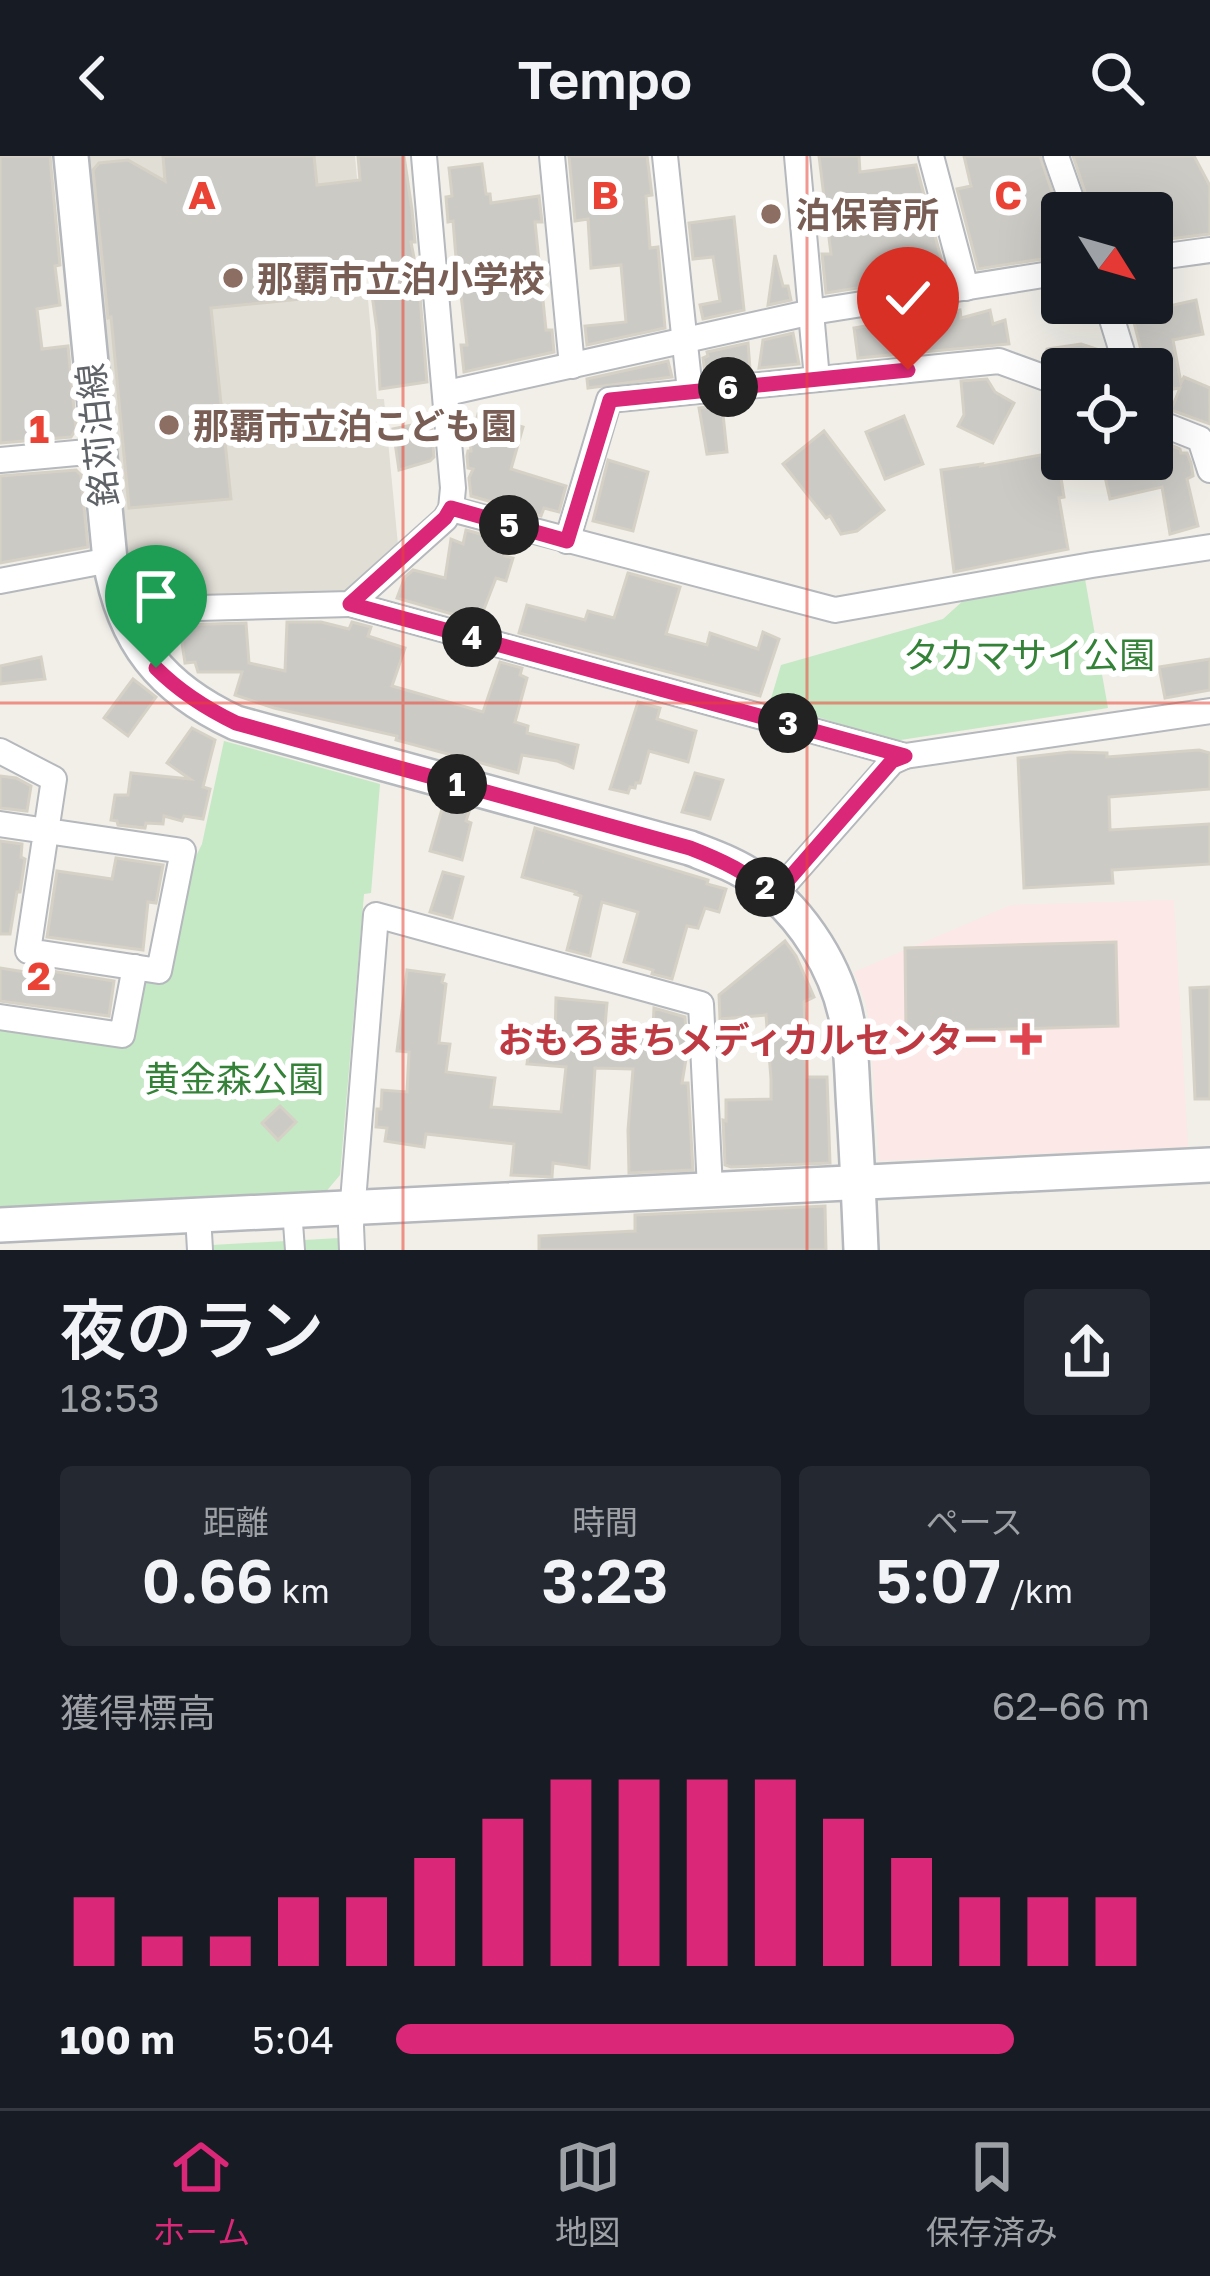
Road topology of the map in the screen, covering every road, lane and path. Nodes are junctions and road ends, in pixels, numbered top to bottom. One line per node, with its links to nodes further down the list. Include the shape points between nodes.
1 (71, 156): 21 (street, 銘苅泊線)
2 (424, 156): 19 (street)
3 (552, 156): 15 (street)
4 (665, 156): 14 (street)
5 (797, 156): 13 (street)
6 (931, 156): 12 (street)
7 (1056, 156): 8 (street)
8 (1069, 192)
9 (1210, 250): 10 (street)
10 (1173, 255)
11 (1041, 276): 12 (street)
12 (966, 288): 13 (street)
13 (812, 312): 14 (street); 17 (street)
14 (684, 341): 15 (street); 18 (street)
15 (572, 366): 19 (street)
16 (1041, 376): 17 (street, via 999,361)
17 (817, 380): 18 (street)
18 (690, 391): 25 (street, via 610,400)
19 (447, 393): 24 (street)
20 (1173, 428): 23 (street, via 1200,439)
21 (98, 451): 22 (street); 27 (street, 銘苅泊線)
22 (0, 460)
23 (1210, 470)
24 (451, 508): 25 (street); 29 (street)
25 (567, 541): 26 (street, via 835,610)
26 (1210, 547)
27 (110, 560): 28 (street); 30 (street, 銘苅泊線)
28 (0, 581)
29 (350, 604): 30 (street); 33 (street)
30 (121, 610): 36 (street, 銘苅泊線, via 171,682 236,723 690,848 736,867)
31 (1210, 711): 33 (street)
32 (0, 751): 35 (street, via 54,778)
33 (905, 756): 36 (street, via 892,761)
34 (0, 824): 35 (street)
35 (47, 830): 37 (street, via 28,951); 37 (street, via 183,851 159,971)
36 (774, 896): 40 (street, 銘苅泊線, via 804,926 841,999)
37 (134, 967): 38 (street, via 122,1036)
38 (0, 1017)
39 (1210, 1166): 40 (street)
40 (858, 1183): 41 (street); 49 (street, 銘苅泊線)
41 (710, 1189): 42 (street); 42 (street, via 701,1004 376,915)
42 (353, 1209): 43 (street); 48 (street)
43 (198, 1215): 45 (street); 46 (street)
44 (293, 1223): 47 (street)
45 (0, 1225)
46 (200, 1250)
47 (295, 1250)
48 (352, 1250)
49 (861, 1250)

